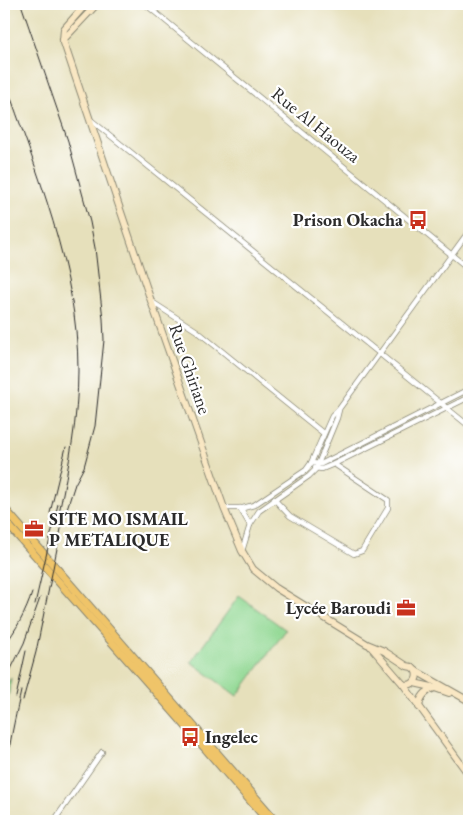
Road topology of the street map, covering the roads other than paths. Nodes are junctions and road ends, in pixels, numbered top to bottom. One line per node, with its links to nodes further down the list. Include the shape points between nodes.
1 (86, 4): 4 (street, via 64,29)
2 (97, 4): 4 (street)
3 (145, 4): 7 (street, Rue Al Haouza)
4 (63, 40): 5 (street, Rue Ghiriane)
5 (90, 119): 9 (street, Rue Ghiriane); 10 (street)
6 (469, 231): 7 (street)
7 (452, 255): 8 (street, Rue Al Haouza); 10 (street)
8 (469, 269)
9 (151, 301): 17 (street, via 197,331); 23 (street, Rue Ghiriane)
10 (378, 353): 13 (street); 15 (street)
11 (469, 389): 13 (street)
12 (469, 397): 14 (street)
13 (440, 402): 14 (street); 20 (street)
14 (446, 407): 16 (street); 18 (street)
15 (339, 409): 17 (street); 20 (street)
16 (469, 426)
17 (323, 433): 19 (street)
18 (334, 464): 20 (street, via 322,469); 21 (street, via 388,500 388,508 362,551 354,554 290,516)
19 (310, 465): 20 (street); 24 (street, via 254,505)
20 (317, 467): 21 (street)
21 (274, 499): 26 (street, via 259,511)
22 (4, 508): 42 (main road)
23 (224, 508): 24 (street); 27 (street, Rue Ghiriane)
24 (240, 508): 26 (street)
25 (4, 520): 41 (main road)
26 (250, 525): 27 (street)
27 (242, 551): 28 (street, Rue Ghiriane, via 253,569 276,588)
28 (371, 647): 29 (street, Rue Ghiriane, via 384,650); 31 (street, Rue Ghiriane)
29 (407, 666): 30 (street); 31 (street, via 400,670)
30 (416, 671): 32 (street); 35 (street)
31 (398, 677): 33 (street)
32 (413, 683): 33 (street); 34 (street); 36 (street)
33 (403, 684): 36 (street)
34 (435, 688): 36 (street); 37 (street)
35 (469, 701)
36 (417, 704): 39 (street)
37 (469, 705)
38 (102, 752): 40 (street)
39 (469, 775)
40 (54, 821)
41 (268, 821)
42 (276, 821)

